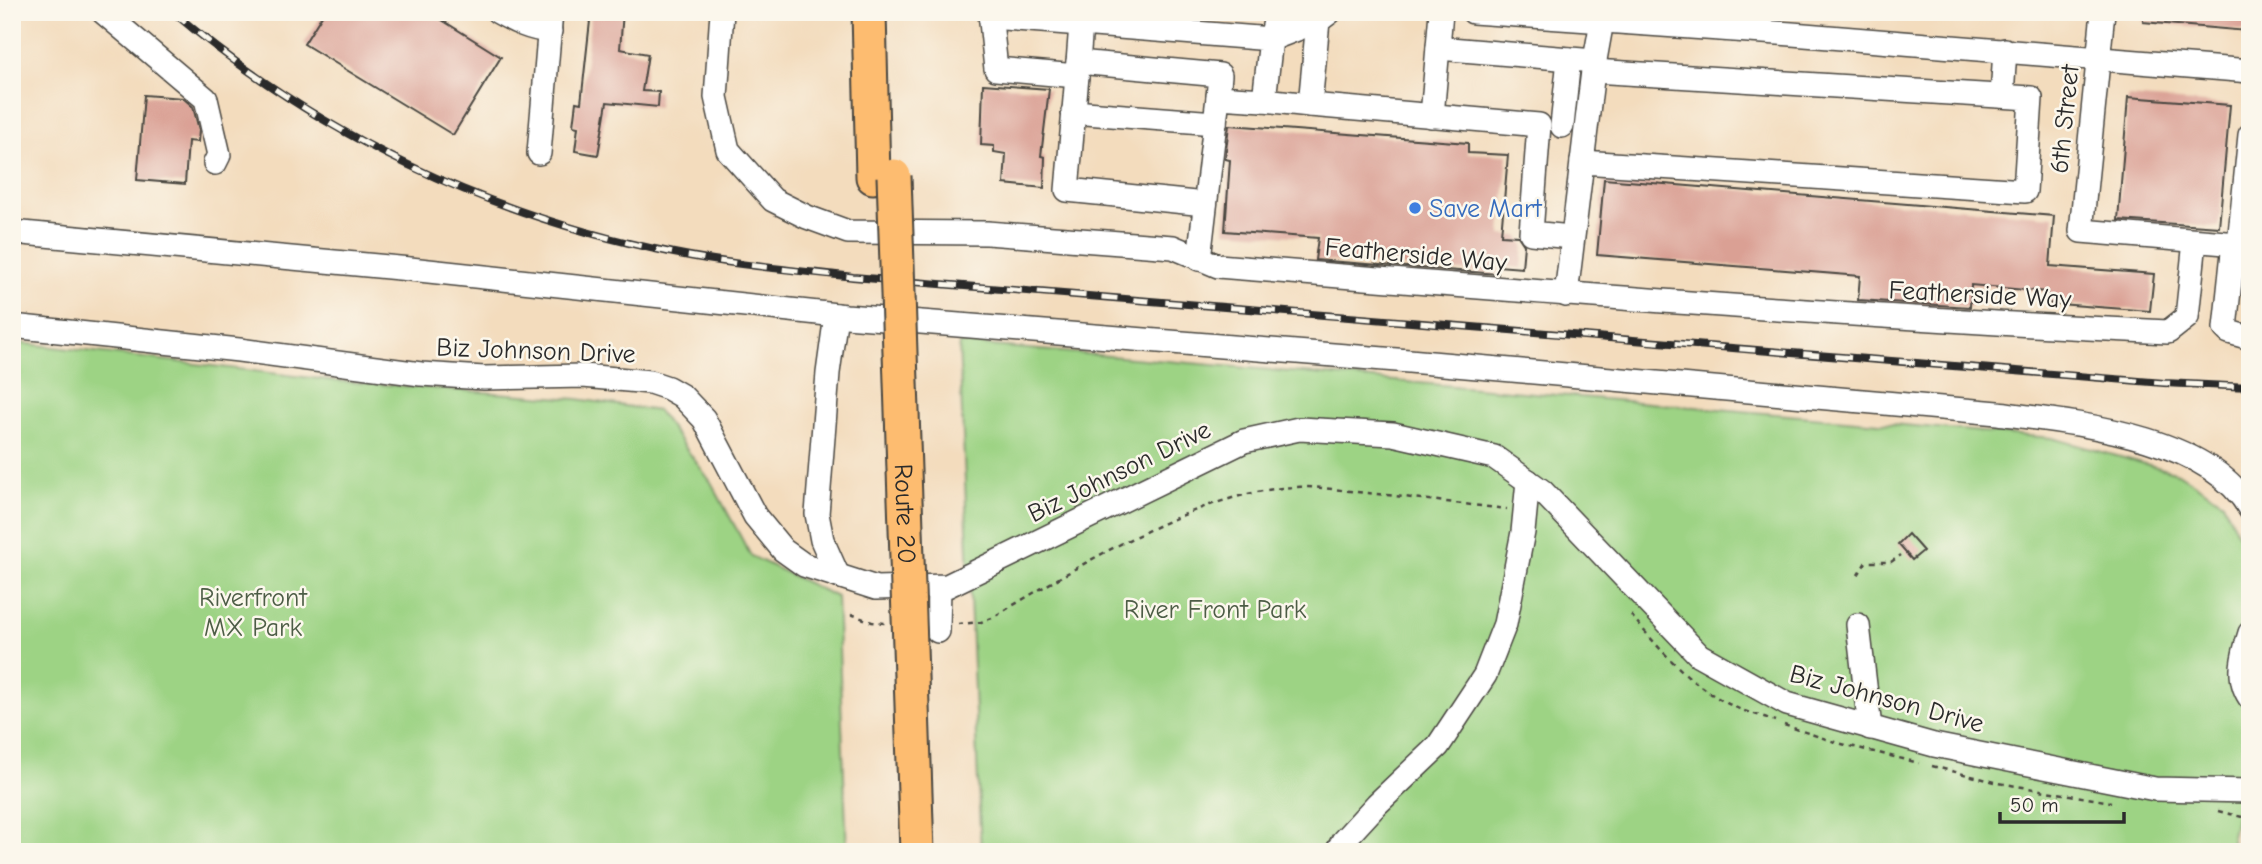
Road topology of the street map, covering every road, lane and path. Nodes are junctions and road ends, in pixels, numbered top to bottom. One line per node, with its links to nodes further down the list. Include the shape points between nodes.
1 (103, 12): 38 (street, via 206,99 219,155)
2 (498, 12): 14 (street, via 534,30)
3 (722, 12): 46 (street, Featherside Way, via 716,97 728,150 773,200 848,232 986,233 1173,247)
4 (869, 12): 39 (highway)
5 (889, 12): 39 (highway)
6 (1277, 12): 17 (street)
7 (1441, 12): 18 (street)
8 (1473, 12): 10 (street)
9 (2102, 12): 20 (street, 6th Street)
10 (1490, 13): 13 (street)
11 (990, 15): 16 (street); 23 (street, via 996,69)
12 (1321, 15): 17 (street); 28 (street)
13 (1602, 21): 15 (street); 22 (street)
14 (550, 22): 36 (street)
15 (1793, 23): 19 (street)
16 (1081, 24): 17 (street); 23 (street)
17 (1271, 39): 27 (street)
18 (1438, 48): 21 (street); 30 (street)
19 (2005, 50): 20 (street); 25 (street)
20 (2098, 58): 24 (street); 44 (street, 6th Street, via 2081,231)
21 (1569, 59): 22 (street); 33 (street)
22 (1594, 66): 25 (street); 34 (street)
23 (1077, 69): 26 (street, via 1220,75); 29 (street)
24 (2250, 71)
25 (2002, 96): 37 (street, via 2031,98 2025,191)
26 (1218, 97): 27 (street); 31 (street)
27 (1264, 100): 28 (street)
28 (1310, 105): 30 (street)
29 (1073, 112): 31 (street); 41 (street, via 1067,190)
30 (1432, 116): 32 (street)
31 (1215, 123): 41 (street)
32 (1539, 125): 33 (street); 43 (street, via 1531,233)
33 (1562, 126): 34 (street)
34 (1585, 128): 37 (street)
35 (2250, 135): 40 (street)
36 (539, 153)
37 (1581, 162): 43 (street)
38 (215, 163)
39 (884, 176): 70 (highway, Route 20); 71 (highway, Route 20, bridge)
40 (2248, 178): 45 (street)
41 (1205, 204): 46 (street)
42 (12, 232): 48 (street, via 370,264)
43 (1571, 237): 47 (street)
44 (2195, 241): 45 (street); 47 (street, Featherside Way, via 2188,317 2168,332)
45 (2241, 244): 50 (street, via 2225,328)
46 (1199, 259): 47 (street, Featherside Way, via 1218,266)
47 (1566, 295)
48 (836, 315): 52 (street, via 1998,413 2088,427 2181,453 2214,472); 56 (street, via 817,514 822,540)
49 (12, 326): 56 (street, Biz Johnson Drive, via 433,375 583,376 650,382 682,396 704,419 744,498 783,550 804,565)
50 (2250, 338)
51 (1528, 481): 53 (street); 57 (street, Biz Johnson Drive, via 1494,457 1394,434 1299,429 1244,441); 65 (street, Biz Johnson Drive, via 1699,655 1787,704)
52 (2250, 509)
53 (1525, 514): 62 (path, via 1316,487 1245,494 1120,545 992,618); 72 (street, via 1505,624 1485,675 1438,746 1377,804)
54 (1901, 555): 55 (path, via 1891,562 1866,562)
55 (1858, 575)
56 (838, 576): 57 (street, Biz Johnson Drive, via 876,588)
57 (939, 587): 62 (street)
58 (1630, 613): 67 (path, via 1679,667 1740,709 1817,737 1966,775)
59 (851, 614): 60 (path)
60 (886, 623)
61 (1858, 625): 65 (street)
62 (938, 628)
63 (2250, 633): 64 (street, via 2241,671)
64 (2250, 698)
65 (1870, 728): 66 (street, Biz Johnson Drive, via 2155,789)
66 (2250, 791)
67 (2120, 803)
68 (2217, 810): 69 (path)
69 (2250, 819)
70 (897, 852)
71 (917, 852)
72 (1337, 852)

